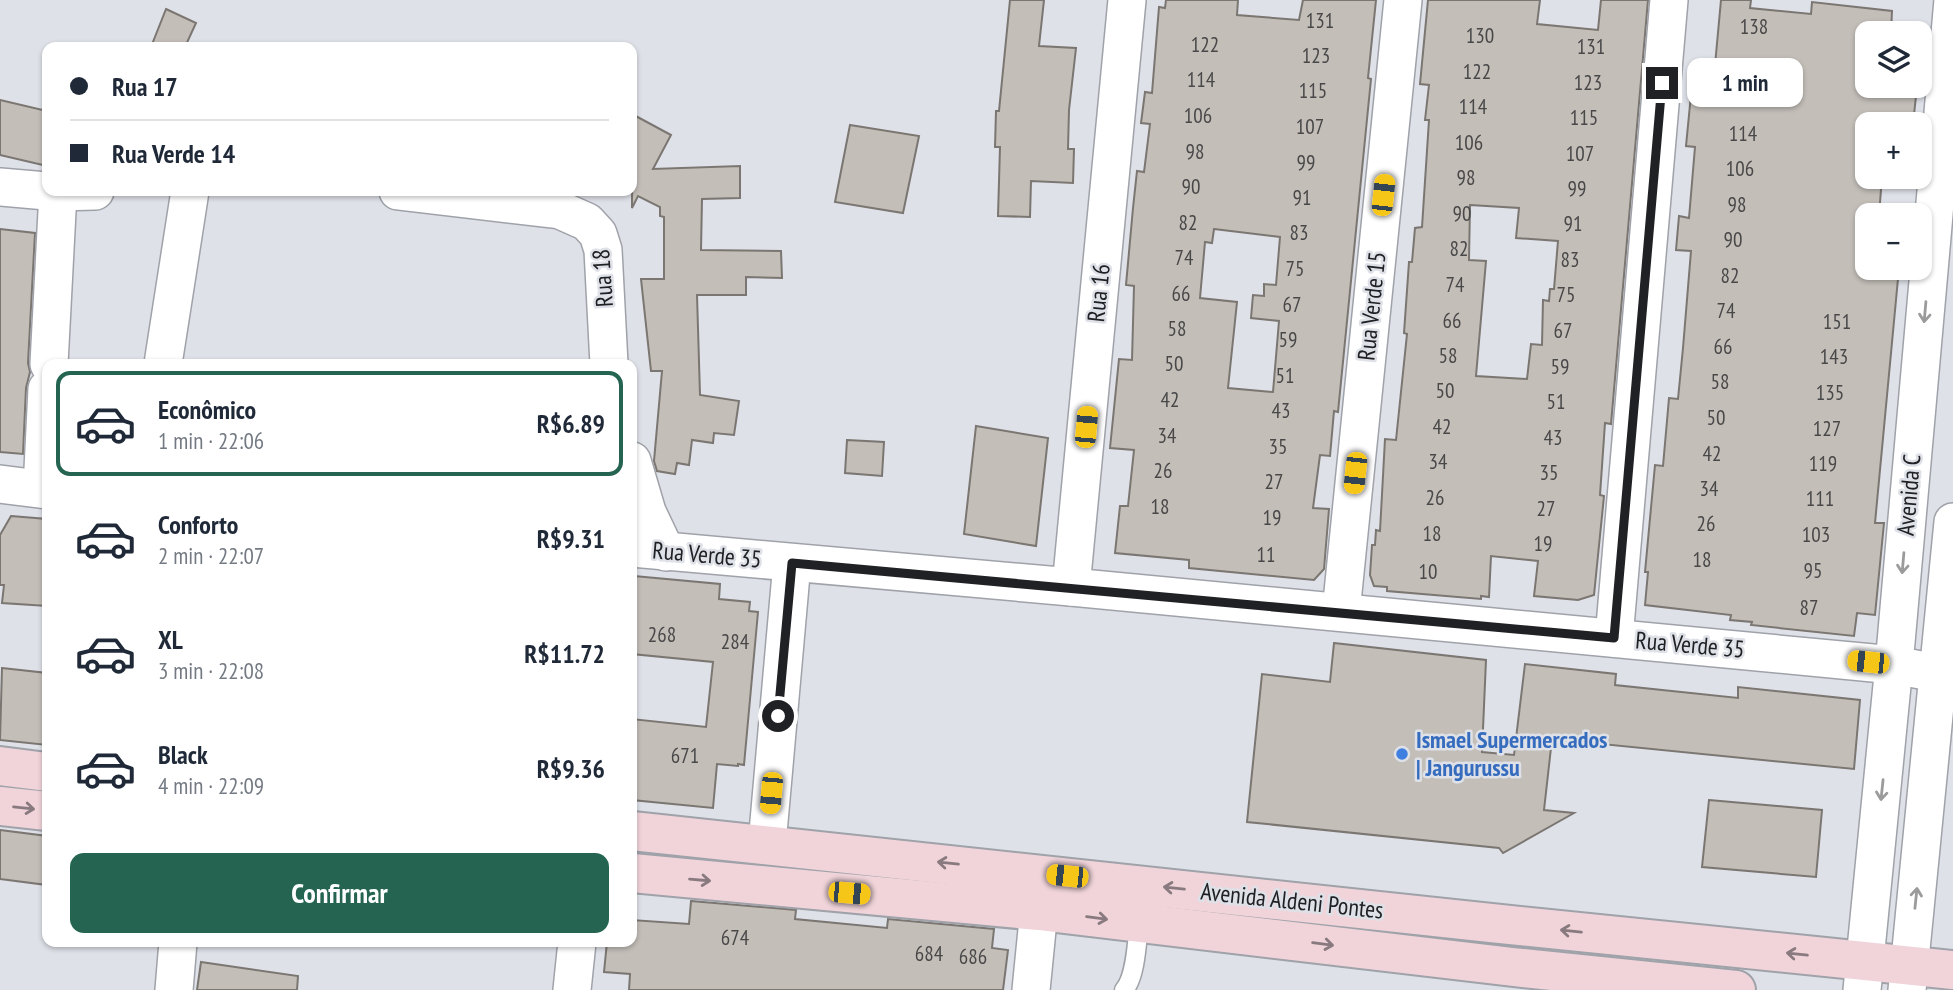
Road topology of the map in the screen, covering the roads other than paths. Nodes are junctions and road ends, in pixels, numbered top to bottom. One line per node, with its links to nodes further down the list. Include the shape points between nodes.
1 (1127, 0): 19 (street, Rua 16)
2 (1403, 0): 20 (street, Rua Verde 15)
3 (1669, 0): 21 (street)
4 (1952, 0): 22 (street, Avenida C, one-way to 22)
5 (0, 187): 6 (street)
6 (42, 191)
7 (58, 196): 10 (street)
8 (189, 196): 11 (street)
9 (441, 196): 12 (street, Rua 18, via 560,210 587,222 598,234 603,250)
10 (49, 359)
11 (164, 359)
12 (609, 359)
13 (637, 478): 17 (street, via 647,512)
14 (0, 484): 15 (street)
15 (42, 489)
16 (1953, 522): 23 (street, Avenida C)
17 (649, 550): 18 (street, Rua Verde 35)
18 (792, 563): 19 (street, Rua Verde 35); 29 (street)
19 (1070, 587): 20 (street, Rua Verde 35)
20 (1341, 612): 21 (street, Rua Verde 35)
21 (1614, 638): 22 (street, Rua Verde 35)
22 (1894, 665): 23 (street, Rua Verde 35); 37 (street, Avenida C, one-way to 37)
23 (1945, 675): 39 (street, Avenida C, one-way to 23)
24 (0, 766): 25 (main road)
25 (42, 771)
26 (0, 806): 27 (main road, one-way to 27)
27 (42, 810)
28 (637, 831): 29 (main road, Avenida Aldeni Pontes)
29 (767, 844): 31 (main road, Avenida Aldeni Pontes, one-way to 29)
30 (637, 873): 32 (main road, Avenida Aldeni Pontes, one-way to 32)
31 (1042, 873): 32 (street); 37 (main road, Avenida Aldeni Pontes, one-way to 31, via 1478,922)
32 (1039, 911): 33 (main road, Avenida Aldeni Pontes, one-way to 33); 42 (street)
33 (1139, 923): 38 (main road, Avenida Aldeni Pontes, one-way to 38); 43 (lane, via 1132,972)
34 (178, 947): 40 (street)
35 (576, 947): 41 (street)
36 (1953, 970): 39 (main road, Avenida Aldeni Pontes)
37 (1863, 976): 39 (main road, Avenida Aldeni Pontes)
38 (1511, 978): 44 (main road, Avenida Aldeni Pontes)
39 (1908, 978)
40 (174, 990)
41 (572, 990)
42 (1031, 990)
43 (1124, 990)
44 (1736, 990)

